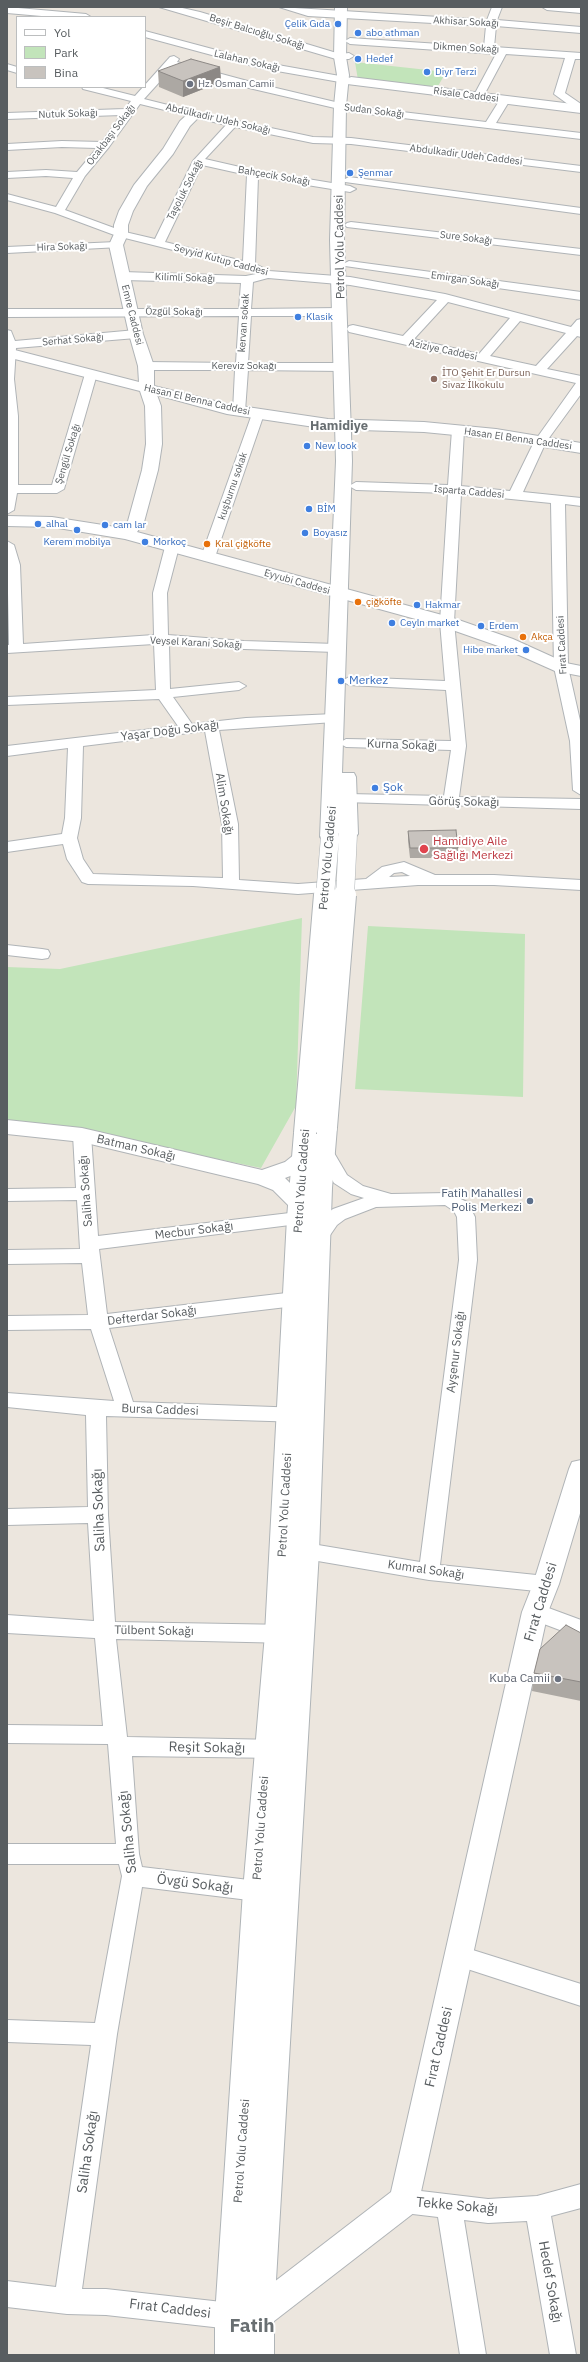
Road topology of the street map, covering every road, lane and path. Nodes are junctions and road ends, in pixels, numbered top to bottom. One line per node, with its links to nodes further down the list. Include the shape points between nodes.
1 (164, 7): 15 (street, Beşir Balcıoğlu Sokağı)
2 (284, 7): 7 (street, Akhisar Sokağı, via 308,13)
3 (497, 7): 9 (street)
4 (547, 7): 6 (street)
5 (7, 10): 8 (street)
6 (581, 10)
7 (346, 11): 9 (street, Akhisar Sokağı); 15 (main road, Petrol Yolu Caddesi)
8 (79, 14)
9 (491, 23): 10 (street, Akhisar Sokağı); 13 (street)
10 (581, 30)
11 (146, 34): 12 (street, Lalahan Sokağı)
12 (185, 46): 17 (street, Ocakbaşı Sokağı); 18 (street, Lalahan Sokağı, via 260,65)
13 (489, 49): 14 (street, Dikmen Sokağı); 15 (street, Dikmen Sokağı)
14 (503, 50): 16 (street, Dikmen Sokağı); 20 (street)
15 (346, 51): 18 (main road, Petrol Yolu Caddesi)
16 (576, 56): 24 (street, via 559,94)
17 (171, 63): 21 (street, Ocakbaşı Sokağı); 23 (street, Sudan Sokağı)
18 (347, 80): 20 (main road, Risale Caddesi); 23 (main road, Petrol Yolu Caddesi)
19 (92, 88): 21 (street, Abdülkadir Udeh Sokağı)
20 (478, 97): 22 (main road, Risale Caddesi)
21 (137, 100): 25 (street, Ocakbaşı Sokağı); 26 (street, Abdülkadir Udeh Sokağı)
22 (504, 100): 24 (main road, Risale Caddesi); 29 (street)
23 (346, 108): 29 (street, Sudan Sokağı); 31 (main road, Petrol Yolu Caddesi)
24 (580, 108)
25 (130, 112): 27 (street, Nutuk Sokağı); 32 (street, Ocakbaşı Sokağı)
26 (195, 115): 28 (street, Abdülkadir Udeh Sokağı); 44 (main road, Emre Caddesi, via 185,124 168,151 141,185 126,211)
27 (7, 116)
28 (233, 123): 31 (street, Abdülkadir Udeh Sokağı, via 313,140); 34 (street, Taşoluk Sokağı)
29 (490, 124): 30 (street, Sudan Sokağı)
30 (581, 136)
31 (345, 141): 35 (street, Abdulkadir Udeh Caddesi); 39 (main road, Petrol Yolu Caddesi)
32 (105, 145): 33 (street, via 62,144); 38 (street, Ocakbaşı Sokağı)
33 (7, 148)
34 (198, 161): 36 (street, Bahçecik Sokağı); 45 (street, Taşoluk Sokağı)
35 (581, 169)
36 (253, 173): 39 (street, Bahçecik Sokağı); 49 (street)
37 (7, 175): 38 (street)
38 (80, 175): 41 (street, Ocakbaşı Sokağı)
39 (346, 185): 42 (street, Bahçecik Sokağı); 43 (main road, Petrol Yolu Caddesi); 53 (main road, Petrol Yolu Caddesi, via 337,240)
40 (7, 197): 41 (street, Seyyid Kutup Caddesi)
41 (59, 211): 44 (street, Seyyid Kutup Caddesi)
42 (581, 211)
43 (351, 224): 47 (street, Sure Sokağı); 48 (main road, Petrol Yolu Caddesi)
44 (119, 239): 45 (street, Seyyid Kutup Caddesi); 46 (street, Hira Sokağı); 51 (main road, Emre Caddesi)
45 (158, 243): 49 (street, Seyyid Kutup Caddesi)
46 (7, 250)
47 (581, 252)
48 (349, 264): 53 (main road, Petrol Yolu Caddesi); 54 (street, Emirgan Sokağı)
49 (249, 266): 50 (street, Seyyid Kutup Caddesi)
50 (267, 274): 52 (street, kervan sokak); 53 (street, Seyyid Kutup Caddesi)
51 (123, 276): 52 (street, Kilimli Sokağı); 56 (main road, Emre Caddesi)
52 (247, 280): 59 (street, kervan sokak)
53 (345, 281): 55 (street, Seyyid Kutup Caddesi); 57 (main road, Petrol Yolu Caddesi); 61 (main road, Petrol Yolu Caddesi)
54 (581, 296)
55 (445, 298): 60 (street, Seyyid Kutup Caddesi); 64 (street)
56 (131, 312): 58 (street, Özgül Sokağı); 59 (street, Özgül Sokağı); 63 (main road, Emre Caddesi)
57 (340, 312): 59 (street, Özgül Sokağı); 69 (main road, Petrol Yolu Caddesi)
58 (7, 313)
59 (244, 313): 68 (street, kervan sokak)
60 (517, 317): 62 (street, Seyyid Kutup Caddesi); 66 (street)
61 (353, 329): 64 (street, Aziziye Caddesi); 77 (main road, Petrol Yolu Caddesi)
62 (578, 329): 70 (street)
63 (136, 334): 65 (street, Serhat Sokağı); 67 (main road, Emre Caddesi)
64 (405, 341): 66 (street, Aziziye Caddesi)
65 (9, 346): 71 (main road, Hasan El Benna Caddesi); 82 (street, via 8,379 12,416)
66 (482, 358): 70 (street, Aziziye Caddesi)
67 (146, 366): 68 (street, Kereviz Sokağı); 74 (main road, Emre Caddesi)
68 (240, 366): 69 (street, Kereviz Sokağı); 75 (street, kervan sokak)
69 (342, 366): 77 (main road, Petrol Yolu Caddesi)
70 (538, 372): 72 (street, Aziziye Caddesi)
71 (92, 374): 74 (main road, Hasan El Benna Caddesi); 82 (street, Şengül Sokağı, via 57,489)
72 (581, 380)
73 (581, 385): 79 (street)
74 (147, 389): 75 (main road, Hasan El Benna Caddesi); 89 (main road, Emre Caddesi, via 153,406 153,450 136,522)
75 (239, 411): 76 (main road, Hasan El Benna Caddesi)
76 (258, 414): 77 (main road, Hasan El Benna Caddesi); 92 (street, kuşburnu sokak)
77 (348, 424): 78 (main road, Hasan El Benna Caddesi); 81 (main road, Petrol Yolu Caddesi); 93 (main road, Petrol Yolu Caddesi, via 344,461)
78 (458, 430): 79 (main road, Hasan El Benna Caddesi); 83 (street)
79 (540, 442): 80 (main road, Hasan El Benna Caddesi); 84 (street)
80 (581, 448)
81 (356, 486): 83 (street, Isparta Caddesi); 93 (main road, Petrol Yolu Caddesi)
82 (9, 489): 87 (street)
83 (455, 489): 84 (street, Isparta Caddesi); 94 (street)
84 (515, 495): 85 (street, Isparta Caddesi)
85 (558, 499): 86 (street, Isparta Caddesi); 98 (street, Fırat Caddesi)
86 (581, 502)
87 (7, 510)
88 (7, 521): 89 (main road, Eyyubi Caddesi, via 52,522)
89 (126, 534): 91 (main road, Eyyubi Caddesi)
90 (7, 545): 96 (street, via 13,565)
91 (172, 547): 92 (main road, Eyyubi Caddesi); 95 (street, via 160,593)
92 (208, 557): 93 (main road, Eyyubi Caddesi)
93 (346, 596): 94 (main road, Eyyubi Caddesi); 97 (main road, Petrol Yolu Caddesi); 100 (main road, Petrol Yolu Caddesi)
94 (447, 622): 98 (main road, Eyyubi Caddesi, via 507,643); 102 (street)
95 (162, 639): 96 (street, Veysel Karani Sokağı); 97 (street, Veysel Karani Sokağı); 103 (street)
96 (11, 648)
97 (336, 648): 105 (main road, Petrol Yolu Caddesi)
98 (561, 667): 99 (main road, Eyyubi Caddesi); 108 (street, Fırat Caddesi)
99 (581, 671)
100 (349, 682): 102 (street); 110 (main road, Petrol Yolu Caddesi)
101 (238, 686): 103 (street)
102 (453, 686): 111 (street)
103 (162, 694): 104 (street); 107 (street)
104 (7, 702)
105 (334, 718): 106 (street, Yaşar Doğu Sokağı); 117 (main road, Petrol Yolu Caddesi, via 332,815)
106 (211, 726): 107 (street, Yaşar Doğu Sokağı); 120 (street, Alim Sokağı, via 230,824)
107 (188, 729): 109 (street, Yaşar Doğu Sokağı)
108 (579, 741): 113 (street, Fırat Caddesi)
109 (76, 742): 112 (street, Yaşar Doğu Sokağı); 118 (street, via 73,818)
110 (346, 743): 111 (street, Kurna Sokağı); 114 (main road, Petrol Yolu Caddesi)
111 (459, 746): 115 (street)
112 (7, 751)
113 (581, 790)
114 (348, 799): 115 (street, Görüş Sokağı); 117 (main road, Petrol Yolu Caddesi)
115 (451, 802): 116 (street, Görüş Sokağı)
116 (581, 804)
117 (339, 835): 126 (main road, Petrol Yolu Caddesi, bridge, via 347,872); 126 (main road, Petrol Yolu Caddesi, bridge, via 305,1133)
118 (68, 838): 119 (street); 120 (street, via 75,859 88,879)
119 (7, 847)
120 (231, 883): 121 (street, via 272,889 433,880 494,880)
121 (581, 885)
122 (7, 950): 123 (street)
123 (42, 954)
124 (7, 1127): 125 (main road, Batman Sokağı)
125 (82, 1135): 127 (main road, Batman Sokağı); 128 (street, Saliha Sokağı)
126 (318, 1145): 127 (main road, via 293,1167); 130 (street, via 340,1179 357,1190); 131 (main road, Petrol Yolu Caddesi); 132 (main road, Petrol Yolu Caddesi)
127 (263, 1178): 131 (main road, Batman Sokağı, via 281,1185)
128 (85, 1194): 129 (street); 133 (street, Saliha Sokağı)
129 (7, 1195)
130 (388, 1199): 132 (street, via 363,1204 339,1214 331,1220); 146 (street, Ayşenur Sokağı, via 448,1199 461,1207 466,1217 468,1234 468,1260)
131 (299, 1210): 133 (street, Mecbur Sokağı); 135 (main road, Petrol Yolu Caddesi)
132 (320, 1236): 141 (main road, Petrol Yolu Caddesi)
133 (89, 1250): 134 (street, Mecbur Sokağı); 136 (street, Saliha Sokağı)
134 (7, 1257)
135 (295, 1299): 136 (street, Defterdar Sokağı); 141 (main road, Petrol Yolu Caddesi)
136 (98, 1322): 137 (street, Defterdar Sokağı); 140 (street, Saliha Sokağı)
137 (7, 1323)
138 (7, 1400): 139 (street, Bursa Caddesi)
139 (96, 1408): 140 (street, Bursa Caddesi); 143 (street, Saliha Sokağı)
140 (126, 1409): 141 (street, Bursa Caddesi)
141 (301, 1415): 145 (main road, Petrol Yolu Caddesi); 152 (main road, Petrol Yolu Caddesi)
142 (581, 1469): 147 (main road, Fırat Caddesi)
143 (98, 1515): 144 (street); 151 (street, Saliha Sokağı)
144 (7, 1517)
145 (306, 1551): 146 (street, Kumral Sokağı); 152 (main road, Petrol Yolu Caddesi)
146 (429, 1572): 147 (street, Kumral Sokağı)
147 (546, 1584): 148 (main road, Fırat Caddesi)
148 (535, 1612): 150 (street); 161 (main road, Fırat Caddesi)
149 (7, 1624): 151 (street, Tülbent Sokağı)
150 (581, 1629)
151 (105, 1630): 152 (street, Tülbent Sokağı); 154 (street, Saliha Sokağı)
152 (289, 1634): 155 (main road, Petrol Yolu Caddesi); 156 (main road, Petrol Yolu Caddesi)
153 (7, 1734): 154 (street, Reşit Sokağı)
154 (117, 1741): 155 (street, Reşit Sokağı); 158 (street, Saliha Sokağı)
155 (267, 1749): 156 (street, Reşit Sokağı); 160 (main road, Petrol Yolu Caddesi)
156 (293, 1751): 171 (main road, Petrol Yolu Caddesi)
157 (7, 1854): 158 (street)
158 (128, 1854): 159 (street, Saliha Sokağı)
159 (134, 1876): 160 (street, Övgü Sokağı); 164 (street, Saliha Sokağı)
160 (257, 1891): 171 (main road, Petrol Yolu Caddesi)
161 (460, 1957): 162 (street); 166 (main road, Fırat Caddesi)
162 (581, 1995)
163 (7, 2031): 164 (street)
164 (105, 2034): 170 (street, Saliha Sokağı)
165 (581, 2196): 168 (street, Tekke Sokağı)
166 (404, 2201): 167 (street, Tekke Sokağı); 171 (main road)
167 (449, 2206): 168 (street, Tekke Sokağı, via 488,2211); 174 (street)
168 (536, 2208): 175 (street, Hedef Sokağı)
169 (7, 2294): 170 (street, Fırat Caddesi)
170 (67, 2301): 171 (street, Fırat Caddesi, via 106,2302)
171 (244, 2315): 172 (main road, Petrol Yolu Caddesi); 173 (main road, Petrol Yolu Caddesi)
172 (231, 2355)
173 (258, 2355)
174 (473, 2355)
175 (563, 2355)

